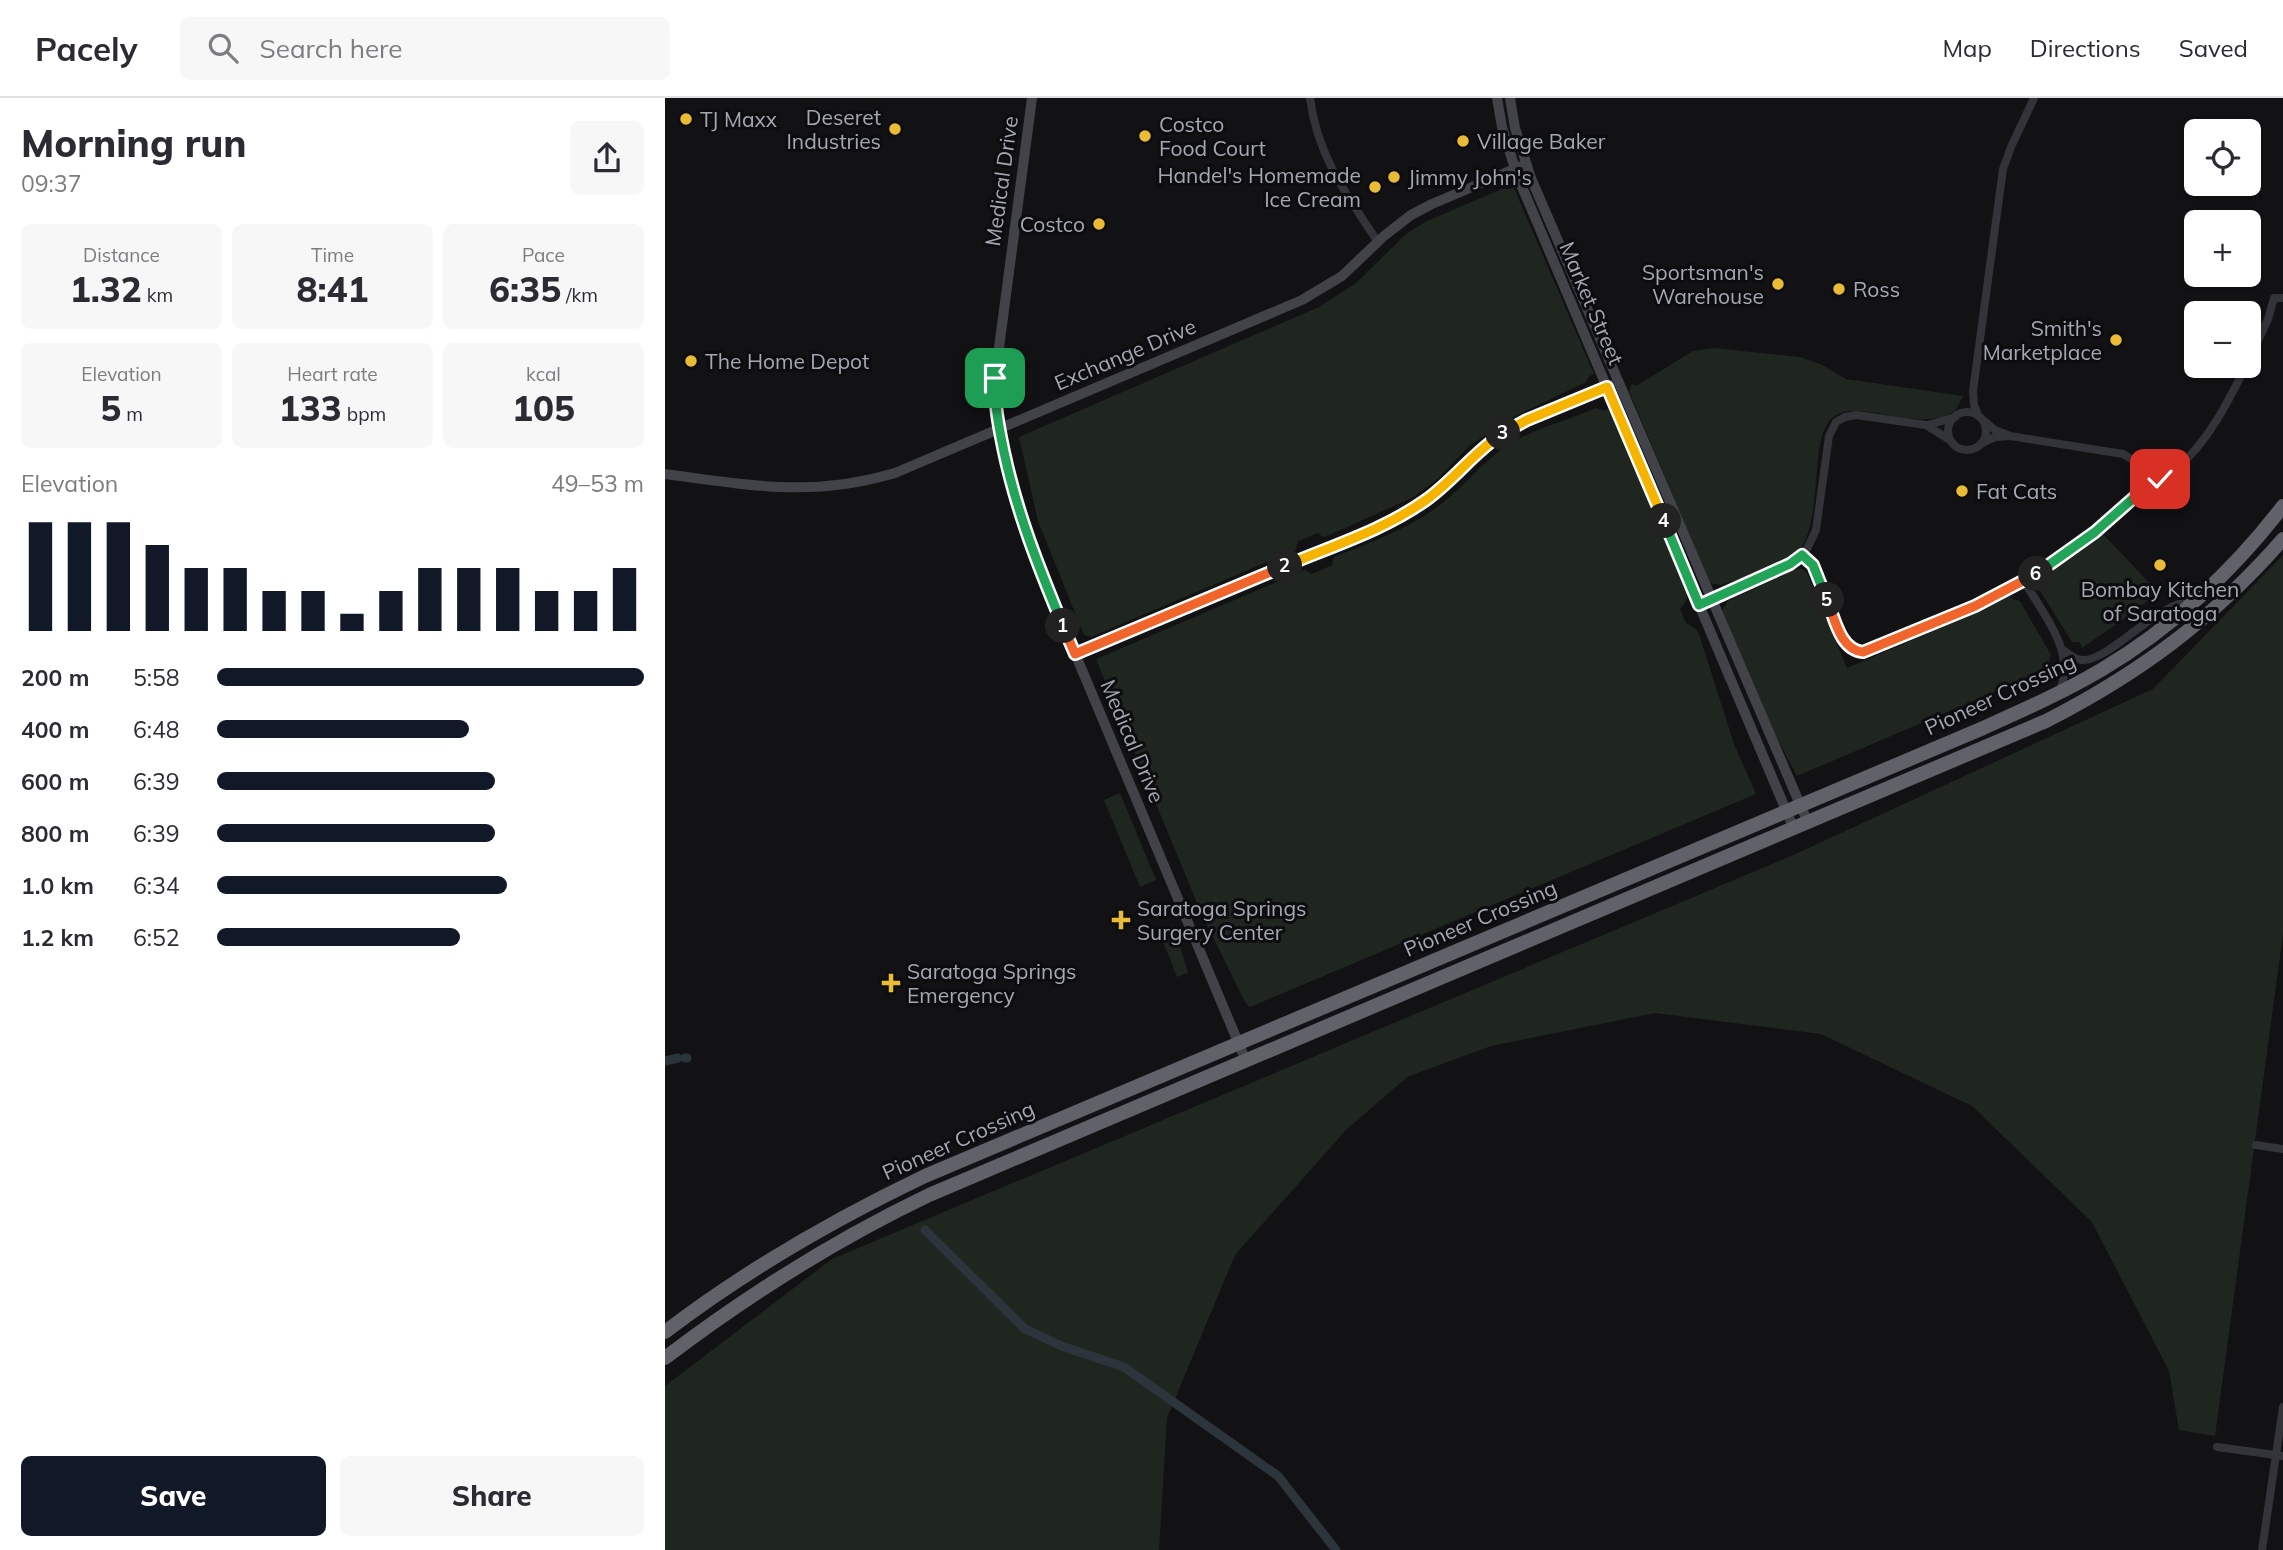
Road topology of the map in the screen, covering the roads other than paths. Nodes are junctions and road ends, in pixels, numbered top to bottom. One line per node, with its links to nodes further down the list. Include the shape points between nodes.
1 (1032, 98): 17 (street, Medical Drive, via 996,368)
2 (1310, 98): 7 (street, via 1327,161)
3 (1497, 98): 6 (street, Market Street, via 1502,127)
4 (1510, 98): 6 (street, Market Street)
5 (2034, 98): 13 (street, via 2003,169)
6 (1520, 166): 7 (street, Exchange Drive, via 1420,210); 11 (street, Market Street); 12 (street, Market Street)
7 (1378, 242): 17 (street, Exchange Drive, via 1342,276 1302,300)
8 (2283, 298): 9 (street, via 2274,298)
9 (2261, 334)
10 (2239, 378): 22 (street, via 2197,445 2176,468)
11 (1618, 380): 12 (street); 27 (street, Market Street)
12 (1607, 387): 29 (street, Market Street); 31 (street, via 1500,435 1432,496 1388,523)
13 (1973, 391): 14 (street); 15 (street)
14 (1957, 415): 15 (street, via 1969,412); 16 (street); 19 (street, via 1948,428)
15 (1980, 418): 18 (street); 20 (street, via 1986,432)
16 (1926, 425): 19 (street); 25 (street, via 1856,415 1836,422 1829,436 1816,530)
17 (1000, 428): 21 (street, Exchange Drive, via 895,472 843,485 770,488); 31 (street, Medical Drive, via 1030,546)
18 (2010, 436): 20 (street); 22 (street, via 2123,454 2140,464)
19 (1950, 440): 20 (street, via 1965,450)
20 (1982, 443)
21 (665, 474)
22 (2154, 482): 26 (street, via 2080,544)
23 (2283, 506): 28 (highway, Pioneer Crossing, via 2235,562)
24 (2283, 539): 34 (highway, Pioneer Crossing, via 2206,618 2098,693 2017,734)
25 (1802, 555): 26 (street, via 1813,565 1846,644 1860,652); 27 (street)
26 (2024, 581): 30 (street)
27 (1711, 599): 29 (street); 33 (street, Market Street)
28 (2194, 600): 30 (street, via 2165,608 2089,660); 32 (highway, Pioneer Crossing, via 2134,649)
29 (1699, 605): 33 (street, Market Street)
30 (2063, 650): 32 (street, via 2065,674)
31 (1075, 654): 36 (street, Medical Drive)
32 (2059, 693): 33 (highway, Pioneer Crossing)
33 (1793, 808): 34 (street, Market Street); 35 (street, Market Street); 36 (highway, Pioneer Crossing)
34 (1808, 823): 35 (highway, Pioneer Crossing)
35 (1794, 829): 37 (highway, Pioneer Crossing)
36 (1238, 1043): 37 (street, Medical Drive); 40 (highway, Pioneer Crossing, via 967,1157 857,1209 768,1260)
37 (1246, 1061): 41 (highway, Pioneer Crossing, via 895,1211 773,1280)
38 (2256, 1145): 39 (street)
39 (2283, 1149)
40 (665, 1332)
41 (665, 1358)
42 (2283, 1407): 44 (street)
43 (2217, 1447): 44 (street)
44 (2279, 1455): 45 (street)
45 (2262, 1550)

